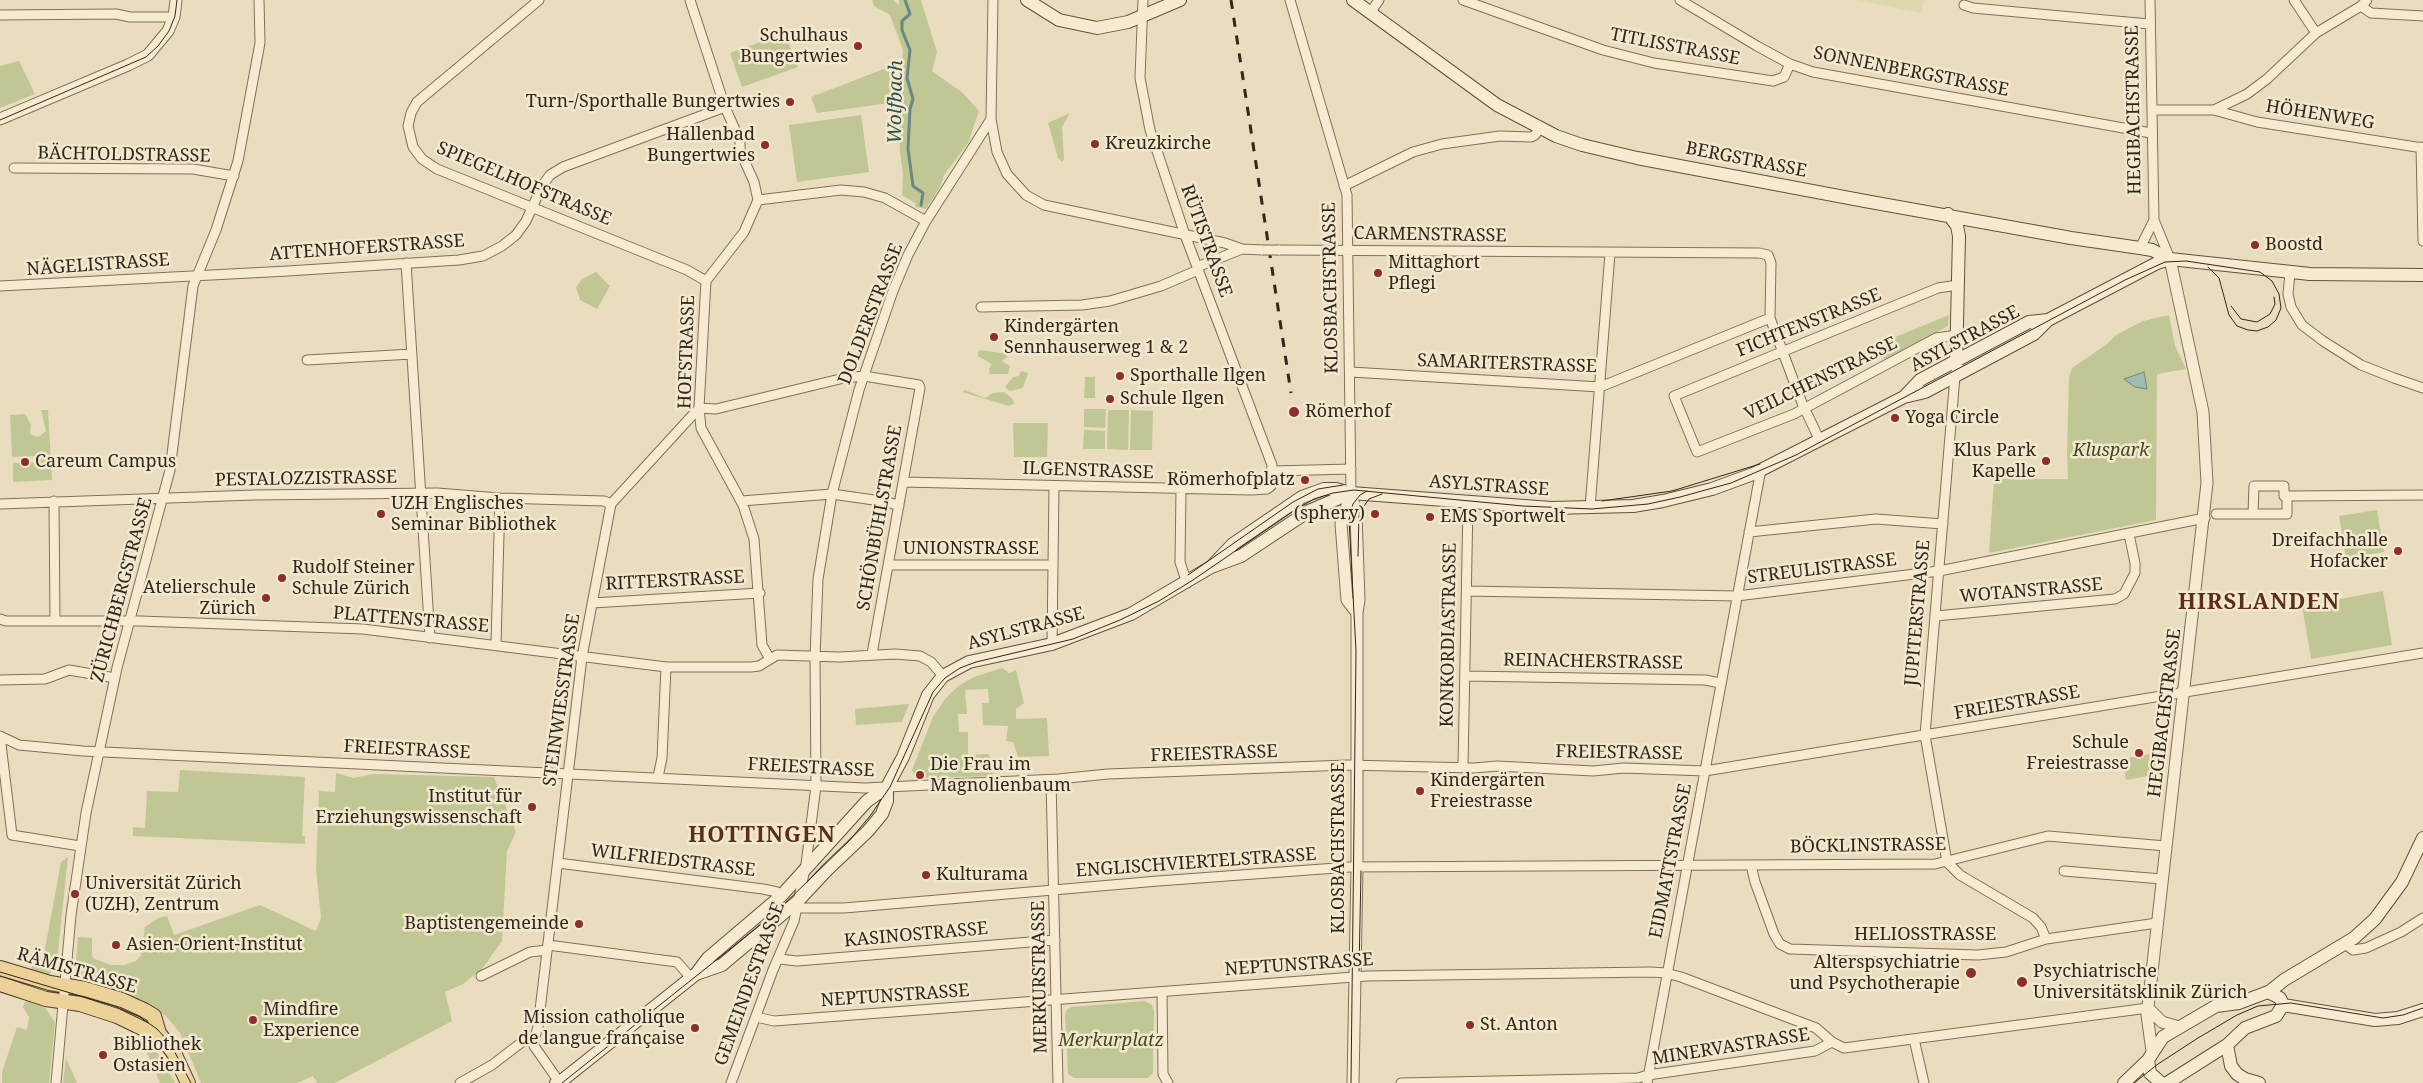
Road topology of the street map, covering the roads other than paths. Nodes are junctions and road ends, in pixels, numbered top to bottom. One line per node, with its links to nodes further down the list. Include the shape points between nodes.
1 (176, 0): 22 (street)
2 (260, 0): 35 (street, ZÜRICHBERGSTRASSE, via 260,42 254,83)
3 (539, 0): 38 (street, SPIEGELHOFSTRASSE, via 421,97 408,126 413,147 428,163)
4 (690, 0): 26 (street)
5 (993, 0): 30 (street)
6 (1027, 0): 20 (main road, via 1059,20 1080,26 1113,26)
7 (1143, 0): 20 (street, RÜTISTRASSE)
8 (1180, 0): 20 (main road)
9 (1290, 0): 36 (street, KLOSBACHSTRASSE)
10 (1353, 0): 18 (main road, BERGSTRASSE)
11 (1379, 0): 18 (street)
12 (1463, 0): 25 (street, TITLISSTRASSE, via 1603,50 1654,63 1773,81 1784,77)
13 (1680, 0): 25 (street, SONNENBERGSTRASSE)
14 (2150, 0): 23 (street, HEGIBACHSTRASSE)
15 (2294, 0): 24 (street)
16 (2364, 3): 21 (street, via 2371,13); 24 (street)
17 (1964, 5): 23 (street)
18 (1370, 13): 31 (main road, BERGSTRASSE, via 1484,96)
19 (0, 15): 22 (street)
20 (1142, 16): 43 (street, RÜTISTRASSE, via 1140,58 1143,96 1150,130)
21 (2423, 16)
22 (174, 17): 29 (street, via 162,41 140,60)
23 (2149, 24): 27 (street, HEGIBACHSTRASSE)
24 (2316, 34): 28 (street, via 2247,94)
25 (1790, 64): 32 (street, SONNENBERGSTRASSE, via 1816,73)
26 (725, 107): 37 (street, via 740,141 740,151); 38 (street, ATTENHOFERSTRASSE, via 563,167 546,181)
27 (2152, 110): 28 (street); 32 (street, HEGIBACHSTRASSE)
28 (2214, 110): 33 (street, HÖHENWEG, via 2257,122)
29 (0, 119)
30 (991, 119): 41 (street, DOLDERSTRASSE); 43 (street, CARMENSTRASSE, via 1001,163 1015,185 1026,195 1062,210)
31 (1540, 128): 36 (street, via 1531,137 1500,136 1442,144 1413,152); 39 (main road, BERGSTRASSE, via 1582,145 1637,158)
32 (2152, 133): 40 (street, HEGIBACHSTRASSE)
33 (2422, 147): 45 (street)
34 (14, 168): 35 (street, BÄCHTOLDSTRASSE, via 193,169)
35 (234, 176): 55 (street, ZÜRICHBERGSTRASSE)
36 (1344, 186): 48 (street, KLOSBACHSTRASSE, via 1348,202)
37 (758, 200): 41 (street, via 841,190 864,192 885,198); 56 (street, HOFSTRASSE, via 744,232)
38 (532, 206): 51 (street, ATTENHOFERSTRASSE, via 516,235 483,256); 56 (street, SPIEGELHOFSTRASSE, via 687,270)
39 (1948, 214): 42 (main road, BERGSTRASSE); 44 (main road, JUPITERSTRASSE, via 1957,226)
40 (2154, 220): 46 (street, HEGIBACHSTRASSE); 50 (street, HEGIBACHSTRASSE)
41 (926, 221): 68 (street, DOLDERSTRASSE, via 893,292)
42 (1980, 221): 44 (main road); 46 (main road, BERGSTRASSE)
43 (1185, 235): 47 (street, CARMENSTRASSE); 52 (street, RÜTISTRASSE)
44 (1958, 236): 57 (main road, JUPITERSTRASSE)
45 (2423, 241)
46 (2140, 248): 50 (main road, BERGSTRASSE)
47 (1242, 249): 48 (street, CARMENSTRASSE, bridge); 52 (street)
48 (1349, 251): 49 (street, CARMENSTRASSE); 67 (street, KLOSBACHSTRASSE)
49 (1610, 253): 60 (street, CARMENSTRASSE, via 1768,254 1771,263); 70 (street)
50 (2170, 259): 53 (main road); 61 (main road, ASYLSTRASSE, via 2140,270); 100 (street, HEGIBACHSTRASSE, via 2206,430)
51 (406, 263): 55 (street, ATTENHOFERSTRASSE); 64 (street)
52 (1198, 269): 59 (street, via 1134,295 1100,302); 79 (street, RÜTISTRASSE)
53 (2290, 273): 54 (main road); 71 (street, via 2288,294 2296,318 2323,341 2361,365)
54 (2423, 275)
55 (198, 276): 58 (street, NÄGELISTRASSE); 89 (street, ZÜRICHBERGSTRASSE, via 191,298 175,434)
56 (706, 281): 73 (street, HOFSTRASSE)
57 (1958, 285): 62 (main road, JUPITERSTRASSE); 63 (street, FICHTENSTRASSE, via 1938,288)
58 (0, 286)
59 (981, 307)
60 (1770, 318): 63 (street); 70 (street, SAMARITERSTRASSE)
61 (2048, 320): 66 (main road, ASYLSTRASSE, via 2029,322); 69 (main road, ASYLSTRASSE, via 2034,334)
62 (1957, 335): 66 (main road, JUPITERSTRASSE); 74 (street, VEILCHENSTRASSE, via 1936,338)
63 (1781, 351): 74 (street); 76 (street, FICHTENSTRASSE, via 1679,394)
64 (412, 354): 65 (street); 84 (street)
65 (307, 360)
66 (1957, 360): 69 (main road, JUPITERSTRASSE); 72 (main road, ASYLSTRASSE, via 1920,380)
67 (1351, 372): 70 (street, SAMARITERSTRASSE); 77 (street, KLOSBACHSTRASSE)
68 (864, 376): 73 (street, via 716,409); 80 (street, SCHÖNBÜHLSTRASSE, via 916,383 920,388); 86 (street, DOLDERSTRASSE)
69 (1955, 376): 72 (main road, ASYLSTRASSE, via 1924,392); 101 (street, JUPITERSTRASSE)
70 (1600, 387): 97 (street)
71 (2423, 388)
72 (1904, 397): 75 (main road, ASYLSTRASSE)
73 (700, 408): 92 (street, HOFSTRASSE, via 701,428); 95 (street)
74 (1805, 408): 75 (street); 76 (street, VEILCHENSTRASSE)
75 (1820, 441): 78 (main road, ASYLSTRASSE)
76 (1697, 452)
77 (1351, 469): 79 (street); 85 (street, KLOSBACHSTRASSE)
78 (1762, 469): 97 (main road, ASYLSTRASSE, via 1740,480 1689,496 1633,506); 102 (street, EIDMATTSTRASSE)
79 (1273, 471): 82 (street, RÜTISTRASSE)
80 (903, 482): 81 (street, ILGENSTRASSE); 96 (street, SCHÖNBÜHLSTRASSE)
81 (1054, 486): 83 (street, ILGENSTRASSE); 105 (street)
82 (1272, 486): 83 (street, ILGENSTRASSE, via 1251,490)
83 (1181, 490): 107 (street, via 1180,562)
84 (420, 493): 89 (street, PESTALOZZISTRASSE); 90 (street, PESTALOZZISTRASSE); 116 (street)
85 (1351, 493): 93 (main road, ASYLSTRASSE); 107 (main road, ASYLSTRASSE, via 1309,511 1241,556 1211,567); 134 (street, KLOSBACHSTRASSE, via 1356,514 1359,600)
86 (832, 494): 92 (street); 96 (street); 121 (street, DOLDERSTRASSE, via 818,579)
87 (2423, 495): 88 (street)
88 (2287, 496): 99 (street, via 2287,514); 99 (street, via 2284,496 2284,486 2254,486)
89 (163, 498): 91 (street, PESTALOZZISTRASSE); 115 (street, ZÜRICHBERGSTRASSE)
90 (500, 498): 95 (street, PESTALOZZISTRASSE, via 604,501); 117 (street)
91 (54, 501): 94 (street, PESTALOZZISTRASSE); 114 (street)
92 (741, 501): 109 (street, HOFSTRASSE, via 756,549)
93 (1468, 503): 97 (main road, ASYLSTRASSE); 108 (street, KONKORDIASTRASSE)
94 (0, 504)
95 (611, 504): 111 (street, STEINWIESSTRASSE)
96 (899, 506): 104 (street, SCHÖNBÜHLSTRASSE)
97 (1590, 508)
98 (2216, 514): 99 (street)
99 (2254, 514)
100 (2205, 518): 103 (street, STREULISTRASSE); 130 (street, HEGIBACHSTRASSE)
101 (1943, 524): 102 (street, via 1876,519); 106 (street, JUPITERSTRASSE)
102 (1749, 532): 110 (street, EIDMATTSTRASSE)
103 (2129, 534): 106 (street, STREULISTRASSE); 112 (street, WOTANSTRASSE, via 2135,573 2124,594 2115,599)
104 (888, 565): 105 (street, UNIONSTRASSE); 120 (street, SCHÖNBÜHLSTRASSE)
105 (1053, 566): 118 (street)
106 (1939, 571): 110 (street, STREULISTRASSE); 112 (street, JUPITERSTRASSE)
107 (1187, 583): 118 (main road, ASYLSTRASSE, via 1131,614)
108 (1466, 591): 110 (street, STREULISTRASSE); 126 (street, KONKORDIASTRASSE)
109 (760, 593): 111 (street, RITTERSTRASSE); 123 (street, HOFSTRASSE, via 762,645)
110 (1737, 596): 129 (street, EIDMATTSTRASSE)
111 (592, 602): 122 (street, STEINWIESSTRASSE)
112 (1936, 616): 131 (street, JUPITERSTRASSE)
113 (0, 619): 114 (street, PLATTENSTRASSE)
114 (55, 620): 115 (street, PLATTENSTRASSE)
115 (129, 621): 116 (street, PLATTENSTRASSE, via 363,629); 127 (street, ZÜRICHBERGSTRASSE)
116 (430, 638): 117 (street, PLATTENSTRASSE)
117 (496, 644): 122 (street, PLATTENSTRASSE)
118 (1052, 644): 125 (main road, ASYLSTRASSE, via 970,662)
119 (2423, 653): 130 (street, FREIESTRASSE)
120 (872, 654): 121 (street); 125 (street, via 920,656)
121 (815, 657): 123 (street, PLATTENSTRASSE, via 777,655); 140 (street, GEMEINDESTRASSE)
122 (582, 658): 124 (street, PLATTENSTRASSE); 137 (street, STEINWIESSTRASSE)
123 (770, 659): 124 (street, PLATTENSTRASSE, via 759,666 747,668)
124 (666, 667): 138 (street, via 662,758)
125 (944, 676): 141 (main road, via 928,695)
126 (1465, 676): 129 (street, REINACHERSTRASSE); 135 (street, KONKORDIASTRASSE)
127 (115, 678): 128 (street, via 69,670 45,679); 133 (street, ZÜRICHBERGSTRASSE)
128 (0, 680)
129 (1720, 683): 136 (street, EIDMATTSTRASSE)
130 (2185, 691): 131 (street, FREIESTRASSE); 144 (street, HEGIBACHSTRASSE)
131 (1926, 735): 136 (street, FREIESTRASSE); 145 (street, JUPITERSTRASSE)
132 (0, 736): 133 (street, FREIESTRASSE, via 19,745); 143 (street, via 11,833 15,838)
133 (99, 752): 137 (street, FREIESTRASSE); 143 (street, ZÜRICHBERGSTRASSE)
134 (1357, 765): 135 (street, FREIESTRASSE); 139 (street, FREIESTRASSE, via 1108,774); 149 (street, KLOSBACHSTRASSE)
135 (1463, 767): 136 (street, FREIESTRASSE)
136 (1705, 771): 147 (street, EIDMATTSTRASSE)
137 (568, 773): 138 (street, FREIESTRASSE); 146 (street, STEINWIESSTRASSE)
138 (658, 777): 140 (street, FREIESTRASSE)
139 (1051, 780): 141 (street, FREIESTRASSE); 153 (street, MERKURSTRASSE)
140 (816, 786): 141 (street, FREIESTRASSE); 151 (street, GEMEINDESTRASSE)
141 (887, 787): 151 (main road, via 867,801); 155 (main road, via 887,801 882,814)
142 (2423, 838): 160 (main road, via 2390,900 2363,931)
143 (80, 846): 169 (street, ZÜRICHBERGSTRASSE)
144 (2166, 846): 145 (street, BÖCKLINSTRASSE, via 2048,836); 152 (street, HEGIBACHSTRASSE)
145 (1947, 862): 148 (street, BÖCKLINSTRASSE); 158 (street, via 1960,875 2033,918)
146 (558, 863): 154 (street, WILFRIEDSTRASSE, via 763,889); 161 (street, STEINWIESSTRASSE)
147 (1687, 865): 148 (street, BÖCKLINSTRASSE); 149 (street, ENGLISCHVIERTELSTRASSE); 164 (street, EIDMATTSTRASSE)
148 (1752, 865): 158 (street, HELIOSSTRASSE, via 1774,934 1780,944 1795,950 1978,955 2006,952)
149 (1357, 868): 153 (street, ENGLISCHVIERTELSTRASSE); 167 (street, KLOSBACHSTRASSE)
150 (2064, 871): 152 (street)
151 (803, 874): 154 (main road); 155 (street, GEMEINDESTRASSE)
152 (2162, 879): 157 (street, HEGIBACHSTRASSE)
153 (1054, 890): 155 (street, ENGLISCHVIERTELSTRASSE, via 844,908); 159 (street, MERKURSTRASSE)
154 (782, 896): 166 (main road, via 708,958)
155 (798, 905): 162 (street, GEMEINDESTRASSE); 166 (main road, via 722,966)
156 (2423, 918): 160 (street, via 2366,948 2353,950)
157 (2157, 923): 158 (street, HELIOSSTRASSE); 175 (street, HEGIBACHSTRASSE)
158 (2046, 939)
159 (1055, 940): 162 (street, KASINOSTRASSE, via 797,961); 172 (street, MERKURSTRASSE)
160 (2345, 944): 171 (main road)
161 (548, 947): 165 (street, via 530,952); 166 (street, via 677,962); 180 (street, STEINWIESSTRASSE)
162 (780, 959): 177 (street, GEMEINDESTRASSE)
163 (0, 968): 169 (main road, RÄMISTRASSE)
164 (1666, 973): 167 (street, NEPTUNSTRASSE); 182 (street, NEPTUNSTRASSE, via 1816,1028); 185 (street, EIDMATTSTRASSE)
165 (481, 976)
166 (694, 976): 192 (main road)
167 (1356, 976): 170 (street, NEPTUNSTRASSE); 196 (street, KLOSBACHSTRASSE)
168 (0, 984): 173 (main road, RÄMISTRASSE)
169 (64, 986): 173 (street, ZÜRICHBERGSTRASSE); 179 (main road, RÄMISTRASSE, via 85,989 134,1005 154,1016)
170 (1162, 992): 172 (street, NEPTUNSTRASSE); 195 (street, via 1163,1074)
171 (2269, 992): 174 (main road, via 2277,995); 178 (main road, via 2239,1003 2210,1008)
172 (1056, 1000): 177 (street, NEPTUNSTRASSE, via 774,1021); 194 (street, MERKURSTRASSE)
173 (64, 1002): 179 (main road, RÄMISTRASSE, via 117,1016); 188 (street, ZÜRICHBERGSTRASSE)
174 (2283, 1005): 176 (main road, via 2375,1020 2395,1019); 183 (main road, via 2276,1016 2244,1028)
175 (2148, 1008): 178 (street, via 2162,1022); 181 (street, MINERVASTRASSE); 184 (street, HEGIBACHSTRASSE)
176 (2423, 1010)
177 (756, 1017): 193 (street, GEMEINDESTRASSE)
178 (2178, 1027): 184 (main road, via 2163,1037)
179 (159, 1033): 189 (main road, RÄMISTRASSE, via 175,1055)
180 (534, 1040): 190 (street, via 526,1039 492,1065); 192 (street, via 534,1046)
181 (1914, 1040): 182 (street, MINERVASTRASSE, via 1852,1048); 198 (street)
182 (1832, 1042): 185 (street, MINERVASTRASSE, via 1815,1051)
183 (2227, 1045): 201 (main road); 202 (main road, via 2231,1066 2237,1074)
184 (2150, 1056): 199 (main road); 200 (main road, via 2150,1074)
185 (1648, 1079): 186 (street, MINERVASTRASSE)
186 (1557, 1081): 187 (street, MINERVASTRASSE)
187 (1471, 1082): 197 (street, MINERVASTRASSE)
188 (56, 1083)
189 (188, 1083)
190 (460, 1083)
191 (545, 1083): 192 (main road)
192 (559, 1083)
193 (730, 1083)
194 (1058, 1083)
195 (1168, 1083)
196 (1353, 1083)
197 (1401, 1083)
198 (1924, 1083)
199 (2124, 1083)
200 (2161, 1083)
201 (2168, 1083)
202 (2260, 1083)

